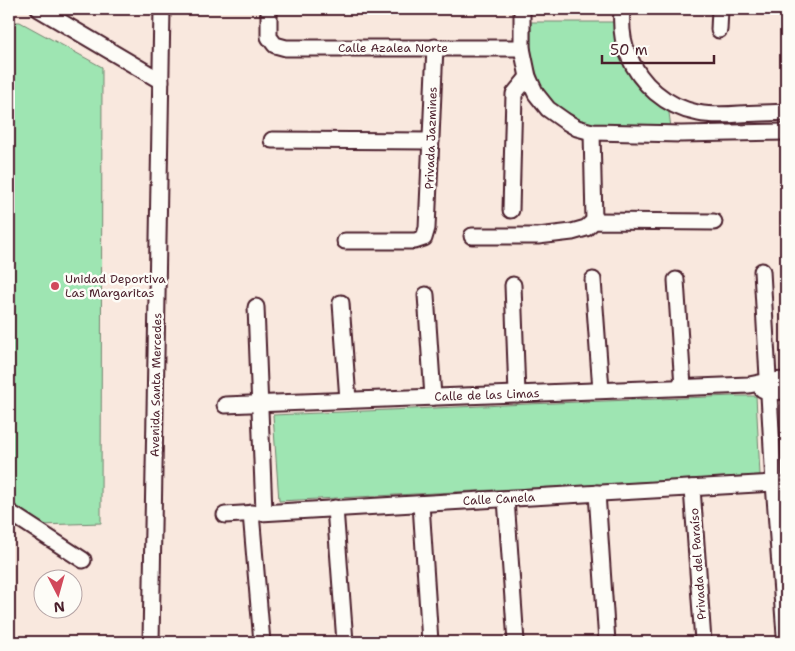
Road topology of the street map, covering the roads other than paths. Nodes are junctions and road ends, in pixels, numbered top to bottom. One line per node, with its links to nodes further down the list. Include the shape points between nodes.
1 (39, 9): 11 (street)
2 (162, 9): 11 (street, Avenida Santa Mercedes)
3 (269, 9): 8 (street, Calle Azalea Norte, via 268,37 275,45 286,48)
4 (522, 9): 9 (street)
5 (622, 9): 12 (street, via 627,53 638,74 662,99 677,108 699,114)
6 (720, 9): 7 (street)
7 (719, 30)
8 (435, 47): 9 (street, Calle Azalea Norte); 16 (street, Privada Jazmines)
9 (522, 48): 10 (street)
10 (528, 78): 13 (street, via 548,109 577,128); 17 (street, via 514,94)
11 (161, 81): 51 (street, Avenida Santa Mercedes)
12 (786, 112)
13 (592, 132): 14 (street); 18 (street)
14 (786, 132)
15 (272, 140): 16 (street)
16 (431, 141): 21 (street, Privada Jazmines, via 424,238 415,241)
17 (511, 210)
18 (594, 221): 19 (street); 20 (street, via 586,228 564,233)
19 (714, 222)
20 (472, 236)
21 (345, 241)
22 (762, 271): 30 (street)
23 (593, 280): 32 (street)
24 (676, 280): 31 (street)
25 (513, 285): 34 (street)
26 (426, 295): 35 (street)
27 (341, 303): 36 (street)
28 (256, 307): 37 (street)
29 (786, 380): 30 (street, Calle de las Limas)
30 (769, 386): 31 (street, Calle de las Limas); 33 (street, Calle de las Limas); 39 (street)
31 (682, 387): 32 (street, Calle de las Limas)
32 (601, 390): 34 (street, Calle de las Limas)
33 (786, 391)
34 (517, 394): 35 (street, Calle de las Limas)
35 (433, 397): 36 (street, Calle de las Limas)
36 (348, 400): 37 (street, Calle de las Limas)
37 (260, 404): 38 (street, Calle de las Limas); 46 (street)
38 (225, 405)
39 (774, 484): 40 (street, Calle Canela); 49 (street)
40 (692, 488): 41 (street, Calle Canela); 50 (street, Privada del Paraíso)
41 (597, 493): 42 (street, Calle Canela); 56 (street)
42 (506, 499): 43 (street, Calle Canela); 55 (street)
43 (421, 504): 44 (street, Calle Canela); 54 (street)
44 (334, 508): 46 (street, Calle Canela); 53 (street)
45 (9, 512): 48 (street)
46 (258, 513): 47 (street, Calle Canela); 52 (street)
47 (225, 515)
48 (83, 560)
49 (786, 635)
50 (703, 641)
51 (151, 642)
52 (262, 642)
53 (345, 642)
54 (430, 642)
55 (516, 642)
56 (607, 642)

